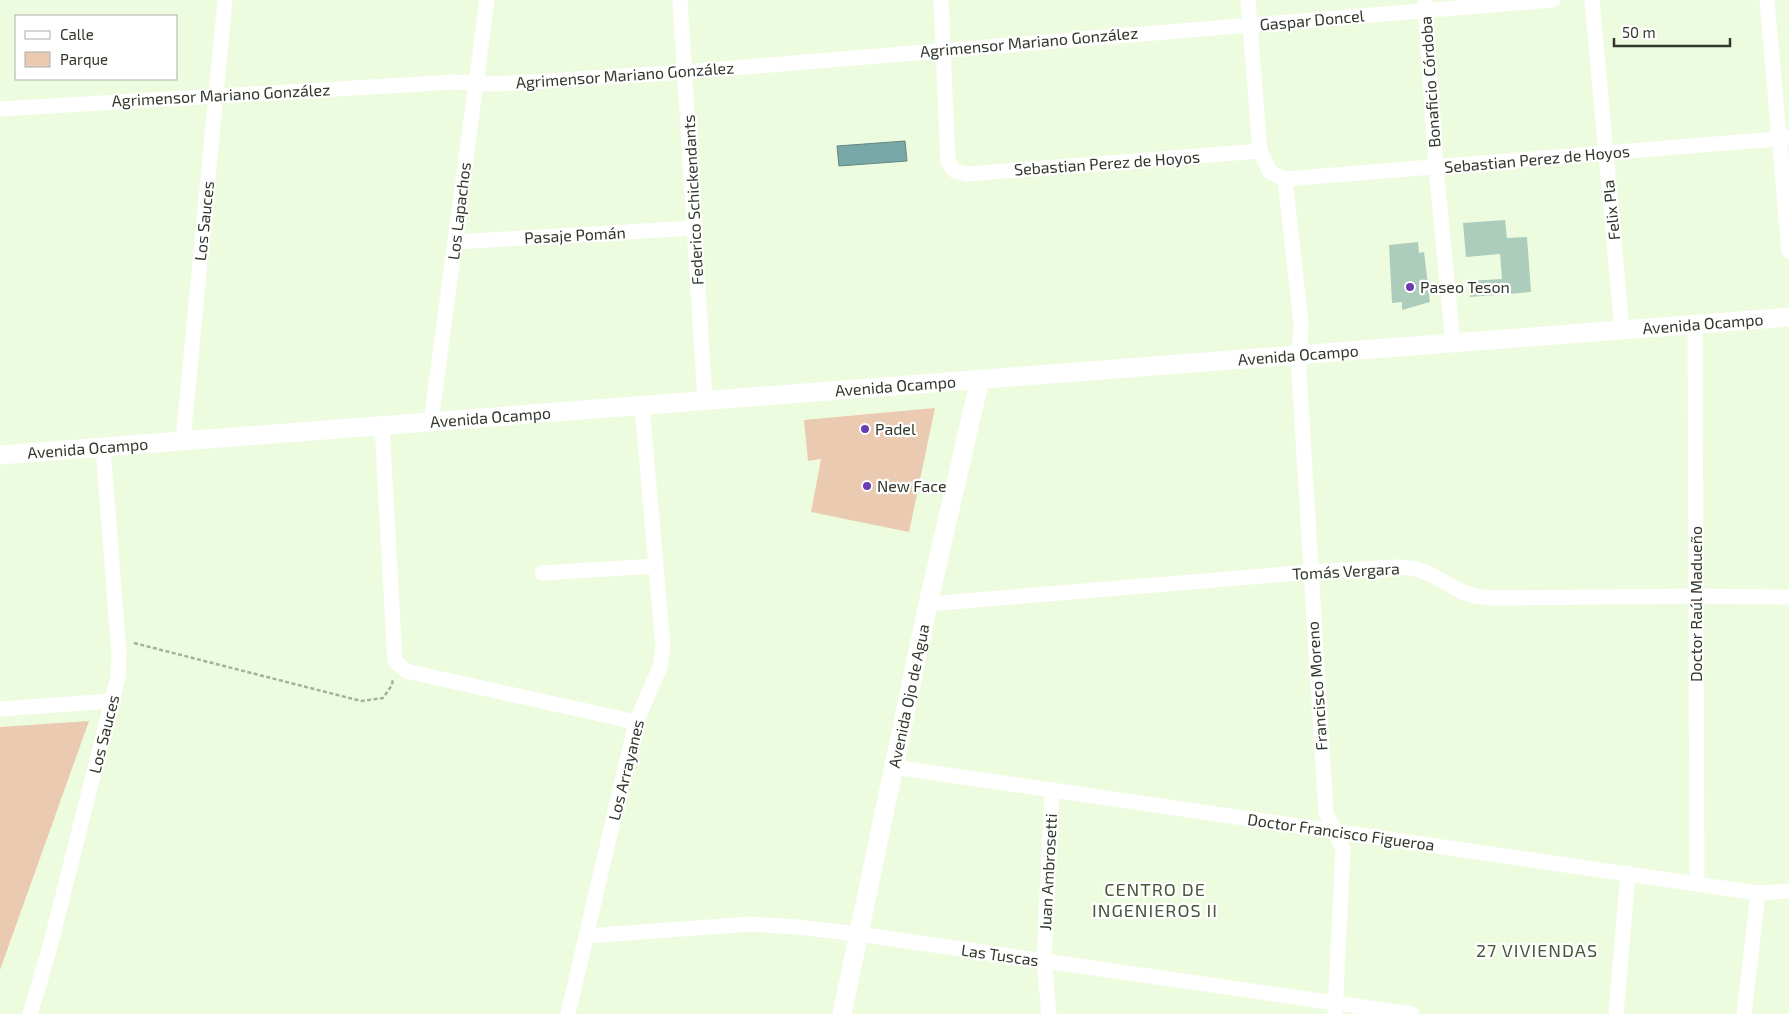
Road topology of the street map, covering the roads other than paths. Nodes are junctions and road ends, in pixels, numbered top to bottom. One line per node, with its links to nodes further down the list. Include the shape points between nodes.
1 (225, 0): 14 (street, Los Sauces)
2 (487, 0): 13 (street, Los Lapachos)
3 (680, 0): 12 (street, Federico Schickendants)
4 (941, 0): 11 (street)
5 (1248, 0): 10 (street)
6 (1554, 0): 9 (street, Gaspar Doncel)
7 (1592, 0): 18 (street, Felix Pla)
8 (1768, 0): 16 (street)
9 (1425, 5): 10 (street, Gaspar Doncel); 19 (street, Bonaficio Córdoba)
10 (1250, 24): 11 (street, Agrimensor Mariano González); 17 (street)
11 (944, 49): 12 (street, Agrimensor Mariano González); 17 (street, Sebastian Perez de Hoyos, via 948,162 955,172 967,174)
12 (685, 72): 13 (street, Agrimensor Mariano González); 21 (street, Federico Schickendants)
13 (476, 83): 14 (street, Agrimensor Mariano González); 22 (street, Los Lapachos)
14 (216, 95): 15 (street, Agrimensor Mariano González); 34 (street, Los Sauces)
15 (0, 109)
16 (1784, 138): 18 (street, Sebastian Perez de Hoyos); 23 (street)
17 (1260, 151): 20 (street, via 1270,172)
18 (1606, 154): 19 (street, Sebastian Perez de Hoyos); 26 (street, Felix Pla)
19 (1436, 168): 20 (street, Sebastian Perez de Hoyos); 27 (street, Bonaficio Córdoba)
20 (1285, 179): 28 (street, Francisco Moreno, via 1301,322)
21 (694, 228): 22 (street, Pasaje Pomán); 30 (street, Federico Schickendants)
22 (456, 242): 32 (street, Los Lapachos)
23 (1789, 251)
24 (1789, 317): 25 (main road, Avenida Ocampo)
25 (1695, 324): 26 (main road, Avenida Ocampo); 40 (street, Doctor Raúl Madueño)
26 (1622, 330): 27 (main road, Avenida Ocampo)
27 (1453, 343): 28 (main road, Avenida Ocampo)
28 (1299, 354): 29 (main road, Avenida Ocampo); 39 (street, Francisco Moreno)
29 (980, 379): 30 (main road, Avenida Ocampo); 42 (main road, Avenida Ojo de Agua)
30 (705, 401): 31 (main road, Avenida Ocampo)
31 (642, 406): 32 (main road, Avenida Ocampo); 37 (street, Los Arrayanes)
32 (432, 422): 33 (main road, Avenida Ocampo)
33 (382, 426): 34 (main road, Avenida Ocampo); 45 (street, via 395,661 406,671)
34 (183, 441): 35 (main road, Avenida Ocampo)
35 (103, 448): 36 (main road, Avenida Ocampo); 43 (street, Los Sauces, via 118,638 118,677)
36 (0, 455)
37 (656, 566): 38 (street); 45 (street, Los Arrayanes, via 663,647 660,667)
38 (542, 572)
39 (1310, 572): 40 (street, Tomás Vergara, via 1412,568 1462,592 1490,598); 42 (street, Tomás Vergara); 48 (street, Francisco Moreno, via 1326,813)
40 (1696, 596): 41 (street, Tomás Vergara); 50 (street, Doctor Raúl Madueño)
41 (1789, 597)
42 (928, 604): 46 (main road, Avenida Ojo de Agua)
43 (112, 701): 44 (street); 57 (street, Los Sauces)
44 (0, 709)
45 (636, 722): 54 (street, Los Arrayanes)
46 (894, 767): 47 (street, Doctor Francisco Figueroa); 53 (main road, Avenida Ojo de Agua)
47 (1052, 790): 48 (street, Doctor Francisco Figueroa); 55 (street, Juan Ambrosetti)
48 (1334, 831): 49 (street, Doctor Francisco Figueroa); 56 (street, Francisco Moreno, via 1343,850)
49 (1628, 873): 50 (street, Doctor Francisco Figueroa); 62 (street)
50 (1697, 883): 52 (street, Doctor Francisco Figueroa)
51 (1789, 891): 52 (street, Doctor Francisco Figueroa)
52 (1758, 893): 63 (street)
53 (858, 934): 54 (street, Las Tuscas, via 751,924); 55 (street, Las Tuscas); 59 (main road, Avenida Ojo de Agua)
54 (586, 936): 58 (street, Los Arrayanes)
55 (1044, 962): 56 (street, Las Tuscas); 60 (street, Juan Ambrosetti)
56 (1334, 1008): 61 (street, Las Tuscas)
57 (30, 1014)
58 (568, 1014)
59 (842, 1014)
60 (1049, 1014)
61 (1412, 1014)
62 (1616, 1014)
63 (1744, 1014)

